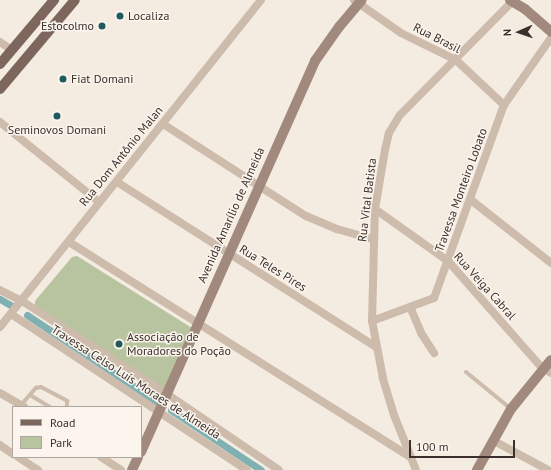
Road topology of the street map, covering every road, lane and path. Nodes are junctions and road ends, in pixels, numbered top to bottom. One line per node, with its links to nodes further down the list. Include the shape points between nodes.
1 (54, 0): 8 (main road)
2 (75, 0): 11 (main road)
3 (261, 0): 14 (street, Rua Dom Antônio Malan)
4 (359, 1): 9 (street, Rua Brasil, via 411,39); 16 (street, Avenida Amarílio de Almeida, via 315,60)
5 (516, 2): 6 (street); 9 (street, Rua Vital Batista)
6 (550, 30): 12 (street, Travessa Monteiro Lobato)
7 (0, 42): 8 (street)
8 (12, 50): 10 (main road)
9 (456, 60): 12 (street, Rua Brasil); 19 (street, Rua Vital Batista, via 400,116 389,132)
10 (0, 64)
11 (0, 89)
12 (504, 104): 17 (street, Travessa Monteiro Lobato)
13 (0, 122): 18 (street)
14 (163, 124): 15 (street, Rua Dom Antônio Malan); 16 (street)
15 (117, 182): 18 (street, Rua Dom Antônio Malan); 22 (street, Rua Teles Pires)
16 (260, 185): 20 (street, via 306,216 336,229); 22 (street, Avenida Amarílio de Almeida)
17 (471, 200): 23 (street, Travessa Monteiro Lobato); 24 (street)
18 (99, 202): 21 (street, Rua Dom Antônio Malan)
19 (375, 209): 20 (street, Rua Vital Batista); 23 (street, Rua Veiga Cabral)
20 (373, 239): 29 (street, Rua Vital Batista)
21 (69, 242): 26 (street, Rua Dom Antônio Malan); 30 (street)
22 (228, 254): 30 (street, Avenida Amarílio de Almeida); 32 (street, Rua Teles Pires)
23 (448, 261): 27 (street, Travessa Monteiro Lobato, via 434,298); 35 (street, Rua Veiga Cabral)
24 (551, 263)
25 (0, 290): 26 (street, Travessa Celso Luís Moraes de Almeida)
26 (22, 301): 28 (street, Rua Dom Antônio Malan); 38 (street, Travessa Celso Luís Moraes de Almeida)
27 (411, 309): 29 (street, Travessa Monteiro Lobato); 33 (street, via 421,333)
28 (11, 314): 31 (street, Rua Dom Antônio Malan); 44 (street, Travessa Celso Luís Moraes de Almeida)
29 (372, 322): 32 (street, Rua Vital Batista)
30 (197, 323): 38 (street, Avenida Amarílio de Almeida); 49 (street)
31 (0, 327)
32 (376, 347): 49 (street, Rua Vital Batista, via 394,414)
33 (434, 353)
34 (551, 360): 35 (street)
35 (546, 370): 43 (street)
36 (466, 372): 43 (lane)
37 (0, 393): 40 (street)
38 (167, 394): 44 (street, Avenida Amarílio de Almeida); 57 (street, Travessa Celso Luís Moraes de Almeida)
39 (30, 395): 40 (lane); 41 (lane); 42 (lane, via 36,388 42,387 67,401)
40 (22, 406)
41 (48, 406)
42 (67, 406)
43 (511, 409): 45 (street)
44 (160, 412): 47 (street, Avenida Amarílio de Almeida); 56 (street, Travessa Celso Luís Moraes de Almeida)
45 (494, 441): 59 (street); 60 (street)
46 (0, 446): 48 (street)
47 (142, 450)
48 (12, 453)
49 (410, 456): 58 (street, Rua Vital Batista)
50 (20, 458): 53 (street)
51 (103, 458): 54 (street)
52 (138, 458): 55 (street)
53 (38, 470)
54 (121, 470)
55 (132, 470)
56 (247, 470)
57 (279, 470)
58 (416, 470)
59 (477, 470)
60 (548, 470)

